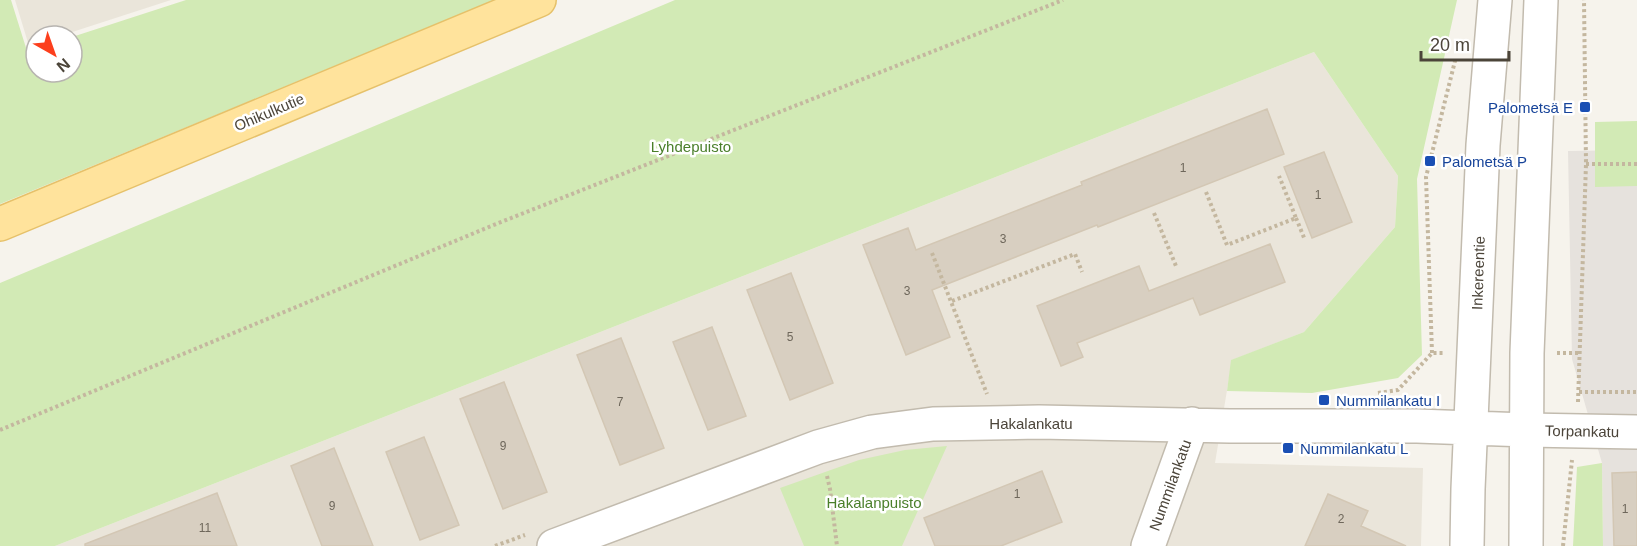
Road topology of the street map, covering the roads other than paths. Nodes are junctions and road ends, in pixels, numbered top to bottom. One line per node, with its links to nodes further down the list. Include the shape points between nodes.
1 (539, 0): 4 (main road, Ohikulkutie)
2 (1495, 0): 6 (street, Inkereentie, via 1483,145)
3 (1541, 0): 7 (street)
4 (0, 224)
5 (1192, 424): 6 (street, Hakalankatu); 9 (street, Hakalankatu, via 933,424 872,432 818,447); 10 (street, Nummilankatu)
6 (1471, 428): 7 (street, Hakalankatu); 11 (street, Inkereentie)
7 (1527, 430): 8 (street, Torpankatu); 12 (street)
8 (1637, 432)
9 (554, 546)
10 (1148, 546)
11 (1467, 546)
12 (1526, 546)

